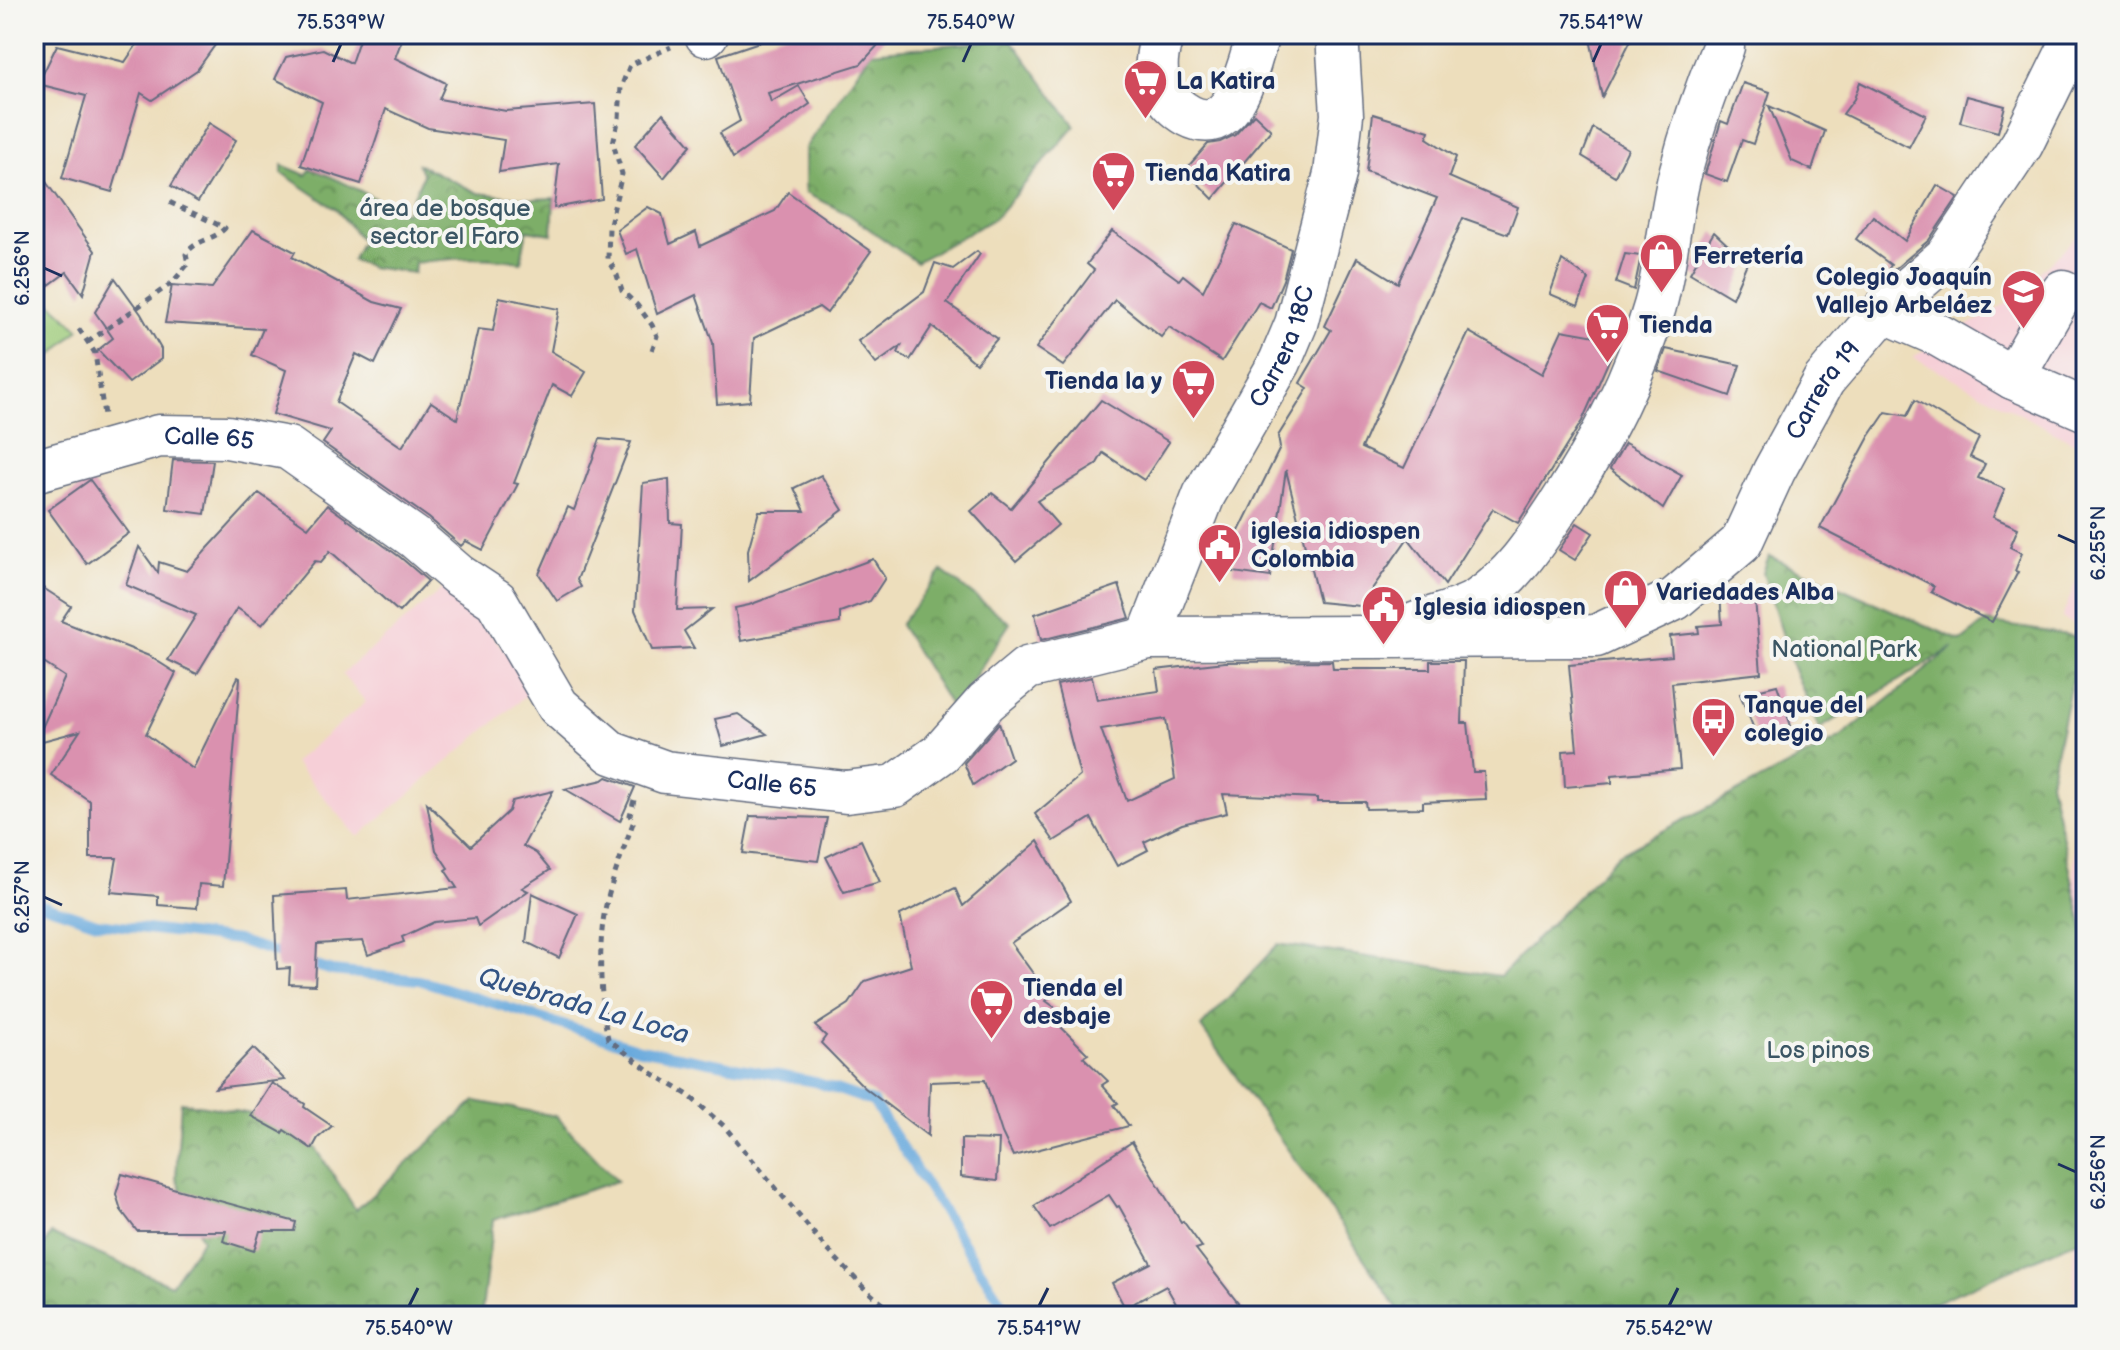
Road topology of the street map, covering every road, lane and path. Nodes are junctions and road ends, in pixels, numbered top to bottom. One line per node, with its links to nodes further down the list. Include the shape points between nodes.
1 (98, 34): 7 (path)
2 (1163, 34): 3 (street, via 1156,53 1161,87 1182,112 1210,121 1234,100)
3 (1258, 34)
4 (1337, 34): 21 (street, Carrera 18C, via 1342,115 1335,174 1296,324 1204,495)
5 (2076, 34): 11 (street, Carrera 19, via 2022,144 1947,256)
6 (706, 35): 14 (path, via 630,65 621,87 613,143 622,174 609,228 608,259 622,291 652,325 657,336)
7 (34, 36)
8 (1723, 47): 19 (street, via 1680,174 1655,305 1630,381 1594,450 1532,548 1502,582 1475,602)
9 (169, 202): 13 (path, via 225,228 191,246 188,264 172,283)
10 (2063, 291): 15 (street)
11 (1883, 311): 15 (street); 20 (street, Carrera 19, via 1824,380 1741,543 1675,599)
12 (79, 329): 13 (path)
13 (88, 342): 17 (path, via 95,353)
14 (652, 350)
15 (2013, 378): 16 (street)
16 (2086, 410)
17 (108, 451): 18 (street, Calle 65); 22 (street, Calle 65, via 159,436 227,437 288,448 496,600 558,706 612,753)
18 (34, 471)
19 (1391, 636): 20 (street, Calle 65); 21 (street, Calle 65)
20 (1596, 636)
21 (1148, 638): 22 (street, Calle 65, via 1027,668 986,702 941,753 895,786 846,792)
22 (651, 767): 23 (path, via 630,815 633,823 602,928 602,1014 608,1039 724,1126 826,1248)
23 (898, 1316)

